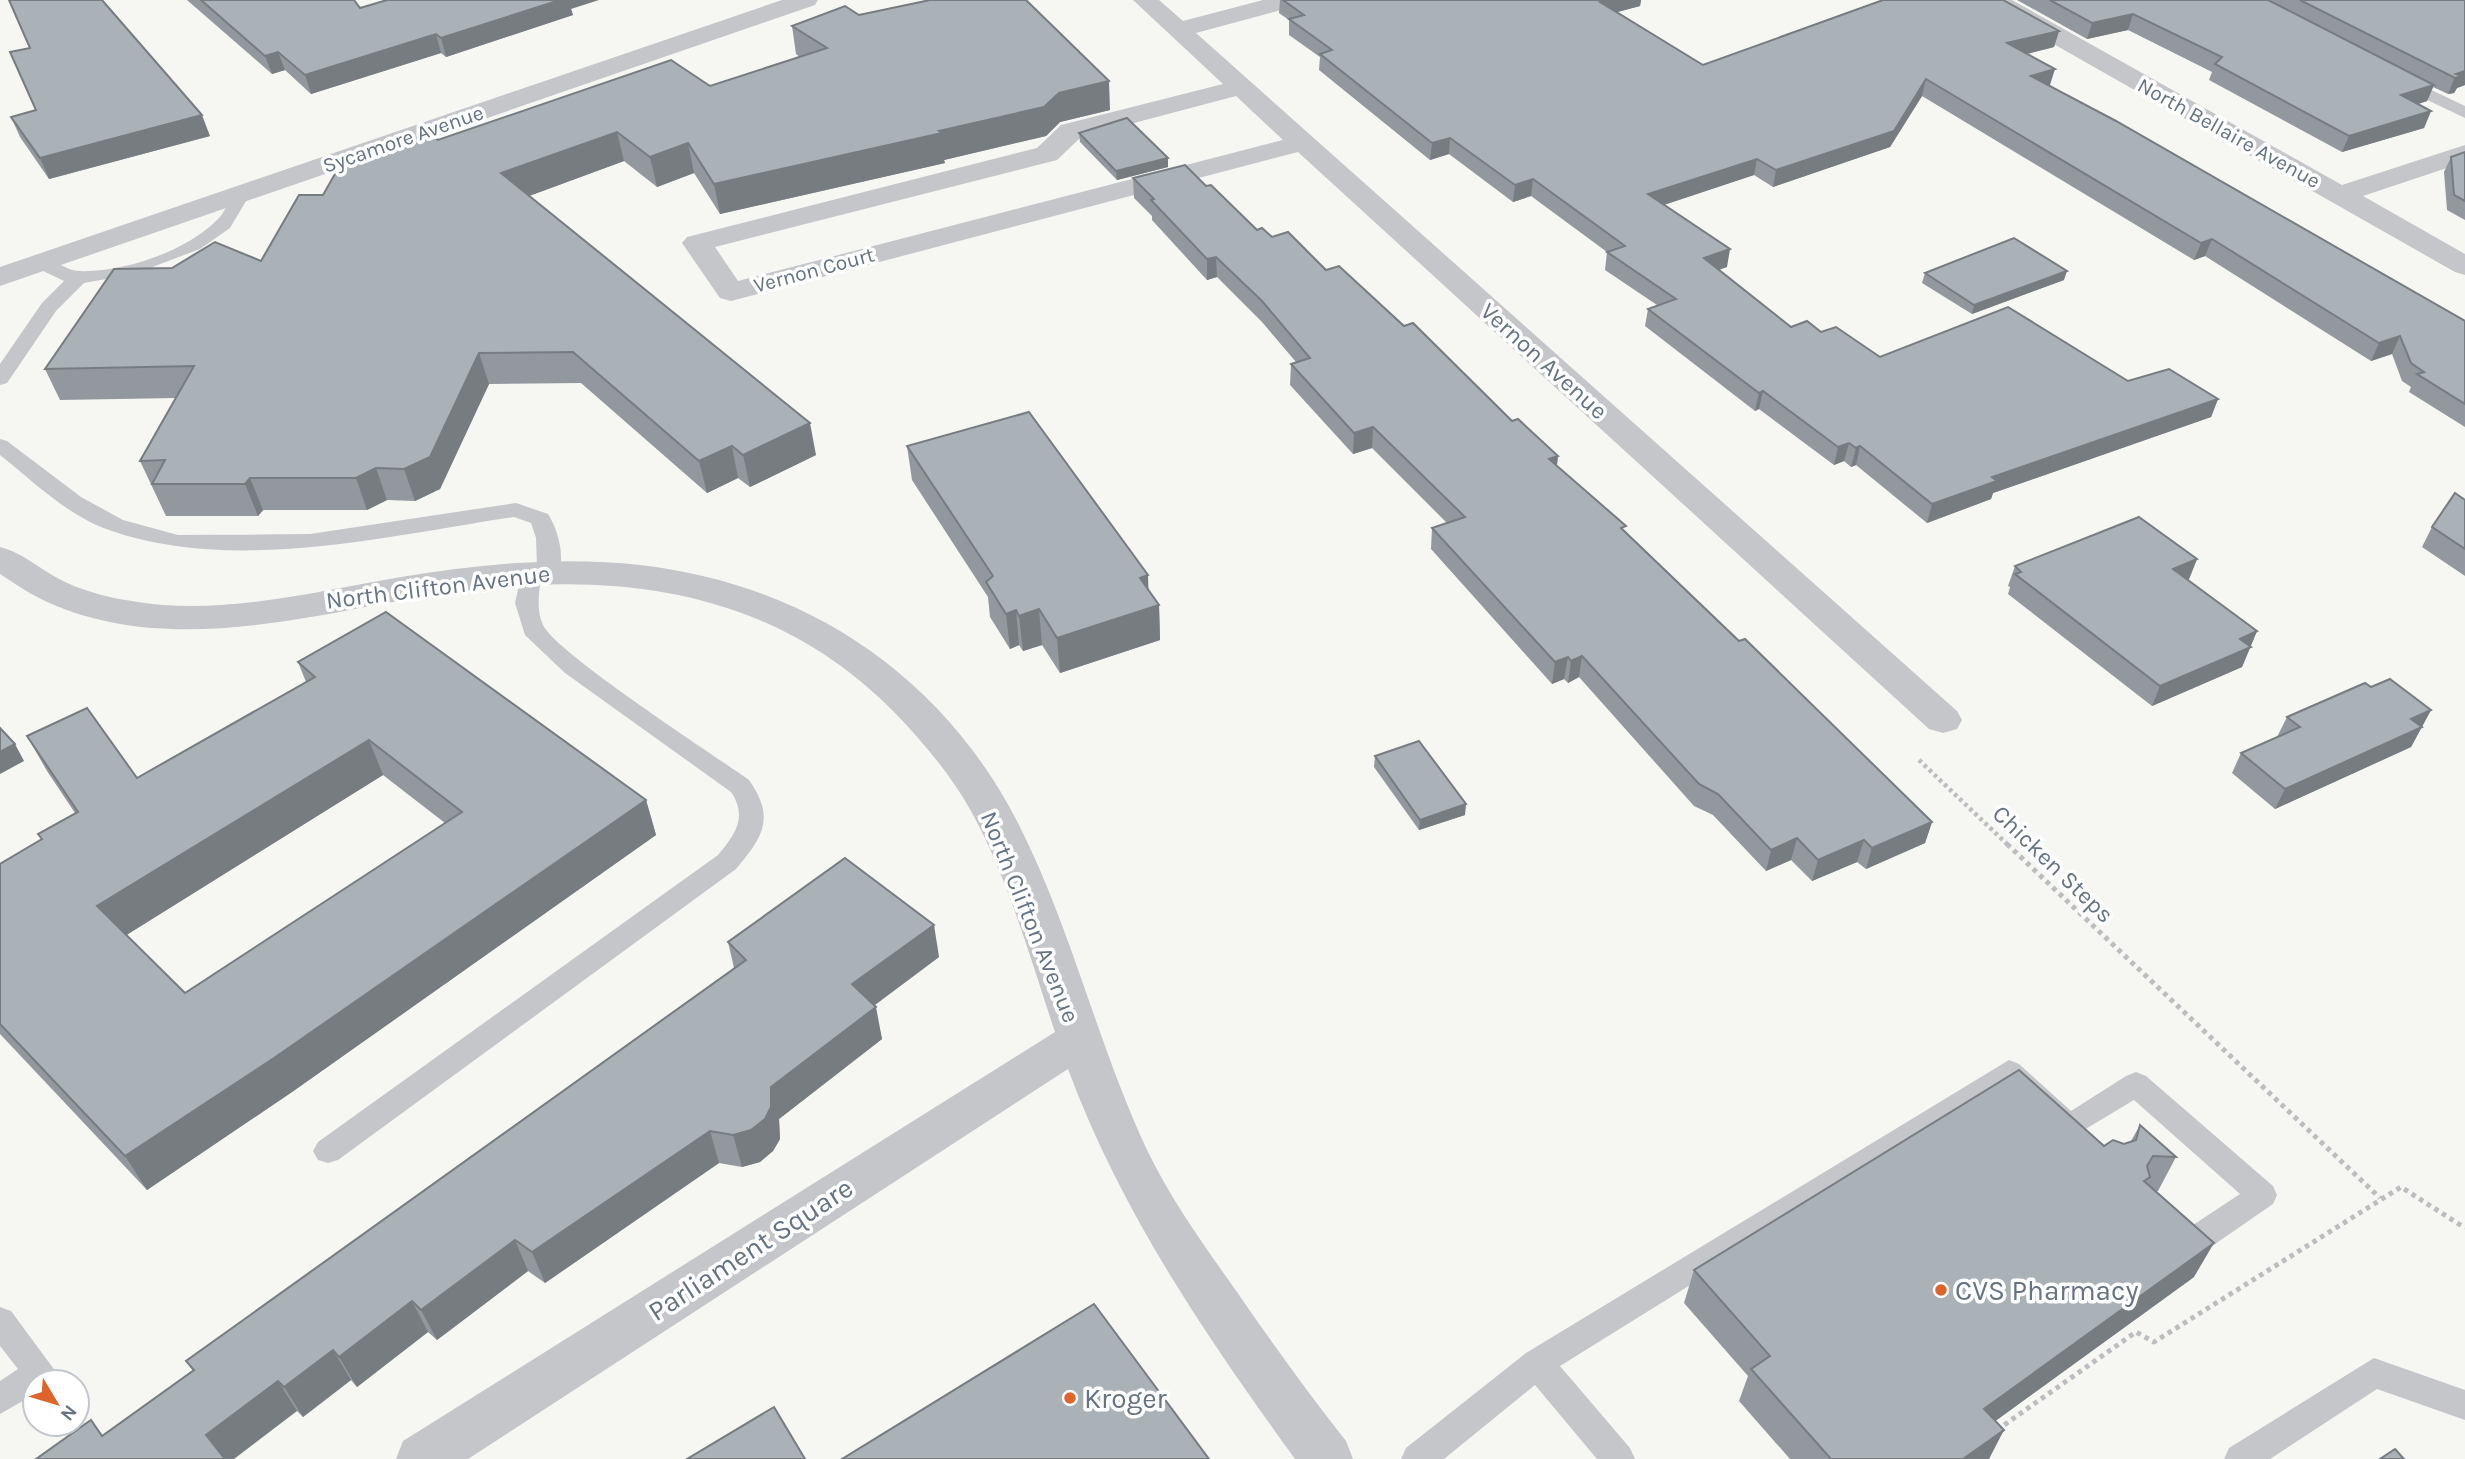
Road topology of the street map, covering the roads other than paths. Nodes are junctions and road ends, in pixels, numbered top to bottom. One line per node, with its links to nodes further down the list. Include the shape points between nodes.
1 (806, 0): 12 (street, Sycamore Avenue)
2 (1145, 0): 5 (street, Vernon Avenue)
3 (1291, 0): 5 (street)
4 (1994, 0): 11 (street, North Bellaire Avenue)
5 (1178, 30): 7 (street, Vernon Avenue)
6 (2383, 71): 8 (lane)
7 (1241, 87): 9 (street, Vernon Avenue); 9 (street, Vernon Court, via 1071,131 1047,154 697,243 731,292)
8 (2465, 113)
9 (1303, 144): 21 (street, Vernon Avenue)
10 (2465, 153): 11 (street)
11 (2339, 195): 14 (street, North Bellaire Avenue)
12 (240, 196): 13 (street, Sycamore Avenue); 15 (lane, via 225,223 171,254 134,268)
13 (44, 264): 15 (lane, via 67,276); 16 (street, Sycamore Avenue)
14 (2465, 266)
15 (80, 276): 17 (lane, via 49,307)
16 (0, 277)
17 (0, 379)
18 (0, 445): 20 (lane, via 73,502 115,525 178,542 310,541 516,510 540,519 545,527 548,541)
19 (0, 558): 20 (street, North Clifton Avenue, via 49,592 87,606 184,618)
20 (539, 572): 22 (street, North Clifton Avenue, via 636,574 751,600 822,634 894,690 947,747 998,823); 23 (lane, via 526,603 533,630 573,667 740,786 752,800 748,838 727,862)
21 (1943, 720)
22 (1078, 1040): 29 (street, Parliament Square); 30 (street, North Clifton Avenue, via 1126,1154 1184,1257)
23 (328, 1151)
24 (2155, 1209): 26 (lane, via 2191,1243 2262,1195 2136,1084 2078,1136 2009,1072)
25 (0, 1321): 27 (lane, via 40,1371)
26 (1537, 1363): 31 (lane); 32 (lane)
27 (0, 1399)
28 (2465, 1405): 33 (lane, via 2374,1373)
29 (422, 1459)
30 (1327, 1459)
31 (1418, 1459)
32 (1618, 1459)
33 (2242, 1459)

